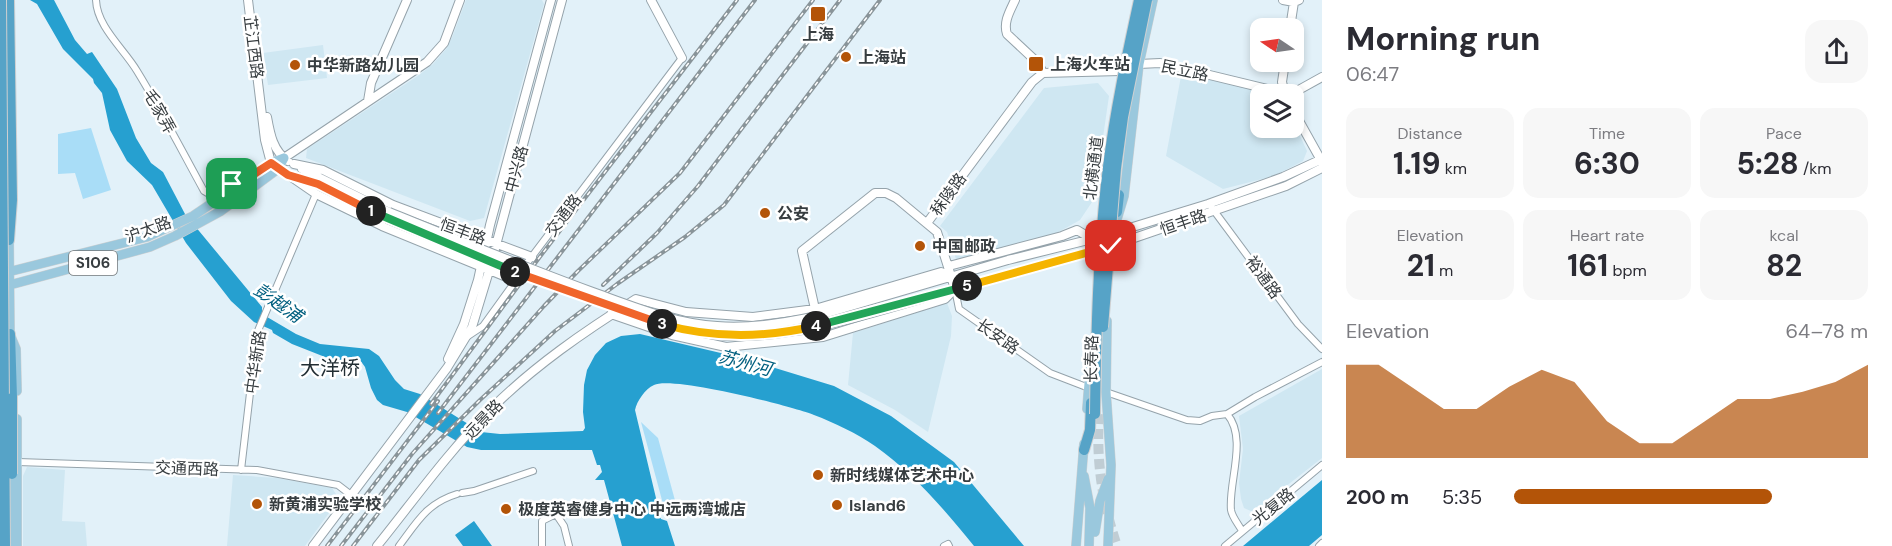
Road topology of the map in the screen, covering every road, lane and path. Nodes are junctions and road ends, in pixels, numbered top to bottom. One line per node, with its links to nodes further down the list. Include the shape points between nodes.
1 (1, 0): 79 (highway, bridge)
2 (8, 0): 43 (main road); 43 (highway, via 12,200)
3 (96, 0): 34 (street, 毛家弄, via 102,21 139,75 204,191 209,194)
4 (248, 0): 26 (main road, 芷江西路)
5 (407, 0): 27 (main road, via 371,82)
6 (460, 0): 27 (main road, 沪太路, via 450,30 435,54)
7 (551, 0): 44 (main road, 中兴路)
8 (562, 0): 44 (main road, 中兴路)
9 (651, 0): 19 (main road)
10 (1015, 0): 22 (main road, via 1007,18 1007,34 1038,63)
11 (1134, 0): 21 (main road, 长寿路)
12 (1139, 0): 63 (highway, 北横通道, bridge, via 1108,167)
13 (1147, 0): 18 (highway, 北横通道, bridge)
14 (1153, 0): 20 (main road, 长寿路)
15 (1283, 0): 16 (main road)
16 (1296, 1): 17 (main road)
17 (1292, 18)
18 (1140, 33): 41 (highway, bridge); 63 (highway, 北横通道, bridge, via 1116,168 1097,414)
19 (682, 58): 47 (street, 交通路)
20 (1139, 64): 21 (main road, 民立路); 24 (main road, 民立路, via 1160,63); 41 (main road, 长寿路, via 1133,76)
21 (1120, 71): 22 (main road, 民立路); 42 (main road, 长寿路)
22 (1043, 73): 40 (main road, 秣陵路, via 1032,82)
23 (1322, 77): 25 (main road)
24 (1250, 86)
25 (1304, 87)
26 (260, 94): 29 (main road, 芷江西路, via 271,139); 32 (main road, 芷江西路, via 265,141)
27 (368, 102): 29 (main road, 沪太路)
28 (1304, 130): 30 (main road)
29 (284, 158): 31 (main road, 恒丰路); 32 (main road, 沪太路 / S106)
30 (1321, 162): 36 (main road, 恒丰路); 37 (main road, 恒丰路, via 1286,186)
31 (294, 164): 38 (main road, 恒丰路); 44 (main road, 恒丰路, via 322,170 393,205)
32 (275, 166): 33 (main road, 恒丰路); 34 (main road, 沪太路 / S106); 39 (main road, 沪太路 / S106)
33 (288, 175): 35 (main road, 恒丰路); 38 (main road, 恒丰路)
34 (239, 184): 39 (main road, 沪太路 / S106)
35 (316, 194): 50 (main road, 恒丰路); 71 (street, 中华新路, via 259,327)
36 (1208, 204): 37 (street, 裕通路); 41 (main road, 恒丰路)
37 (1215, 212): 45 (main road, 恒丰路); 61 (street, 裕通路, via 1298,324)
38 (388, 215): 52 (main road, 恒丰路, bridge, via 662,317 703,325 746,327 805,318); 55 (main road, 恒丰路, bridge, via 518,273 659,323 715,335 759,336 792,331)
39 (196, 220): 51 (main road, 沪太路 / S106, via 147,237); 54 (main road, 沪太路 / S106, via 175,237 150,247)
40 (927, 223): 49 (main road, 长安路, via 937,232); 56 (main road, 秣陵路, via 890,194 878,192 868,197 802,251)
41 (1113, 233): 42 (main road, 恒丰路); 45 (main road, 长寿路)
42 (1096, 238): 46 (main road, 长寿路); 48 (main road, 恒丰路); 48 (main road, via 1077,230)
43 (9, 240): 51 (main road)
44 (491, 241): 47 (main road, 恒丰路); 50 (main road, 中兴路)
45 (1111, 246): 46 (main road, 恒丰路); 65 (main road, 长寿路)
46 (1099, 249): 55 (main road, 恒丰路); 64 (main road, 长寿路)
47 (532, 257): 53 (street, 交通路)
48 (992, 260): 49 (main road); 52 (main road, 恒丰路)
49 (949, 266): 52 (main road, 长安路)
50 (485, 269): 53 (main road, 恒丰路); 59 (main road, 中兴路)
51 (5, 273): 54 (main road)
52 (953, 278): 55 (main road, 长安路); 56 (main road, 远景路, via 941,272)
53 (516, 281): 59 (street, 交通路, via 483,326)
54 (5, 286): 58 (main road)
55 (955, 289): 60 (main road, via 945,299); 64 (street, 长安路, via 959,309 1050,373)
56 (815, 309): 57 (main road, 远景路, via 741,318 686,312 636,299); 60 (main road, 秣陵路)
57 (611, 314): 60 (main road, via 726,347); 83 (main road, 远景路, via 525,378 475,426)
58 (10, 334): 68 (main road, via 16,349); 75 (main road); 80 (highway, bridge)
59 (464, 335): 76 (main road, 交通路, via 444,371)
60 (824, 337)
61 (1322, 349)
62 (1322, 362): 66 (street)
63 (1096, 370): 64 (highway, bridge)
64 (1091, 391): 67 (highway, via 1090,430)
65 (1106, 392): 66 (street, via 1187,420); 73 (main road, 长寿路)
66 (1227, 414): 78 (street, via 1234,422 1237,456 1231,512)
67 (1084, 450): 70 (main road, 长寿路)
68 (18, 462): 71 (street, 交通西路); 74 (main road)
69 (1322, 465): 78 (street, 光复路)
70 (1082, 468): 77 (main road, 长寿路); 87 (main road, 长寿路)
71 (241, 470): 76 (street, 交通西路, via 338,485)
72 (533, 471): 84 (street, via 436,502)
73 (1111, 471): 77 (main road, 长寿路); 90 (main road, 长寿路)
74 (18, 477): 75 (main road); 81 (main road)
75 (10, 488): 80 (main road)
76 (351, 495): 82 (main road, 交通路)
77 (1093, 525): 88 (main road, 长寿路); 89 (main road, 长寿路)
78 (1242, 531): 91 (street, 光复路)
79 (5, 546)
80 (11, 546)
81 (17, 546)
82 (313, 546)
83 (377, 546)
84 (399, 546)
85 (542, 546): 86 (street, via 542,521 556,514)
86 (569, 546)
87 (1076, 546)
88 (1089, 546)
89 (1095, 546)
90 (1108, 546)
91 (1225, 546)

